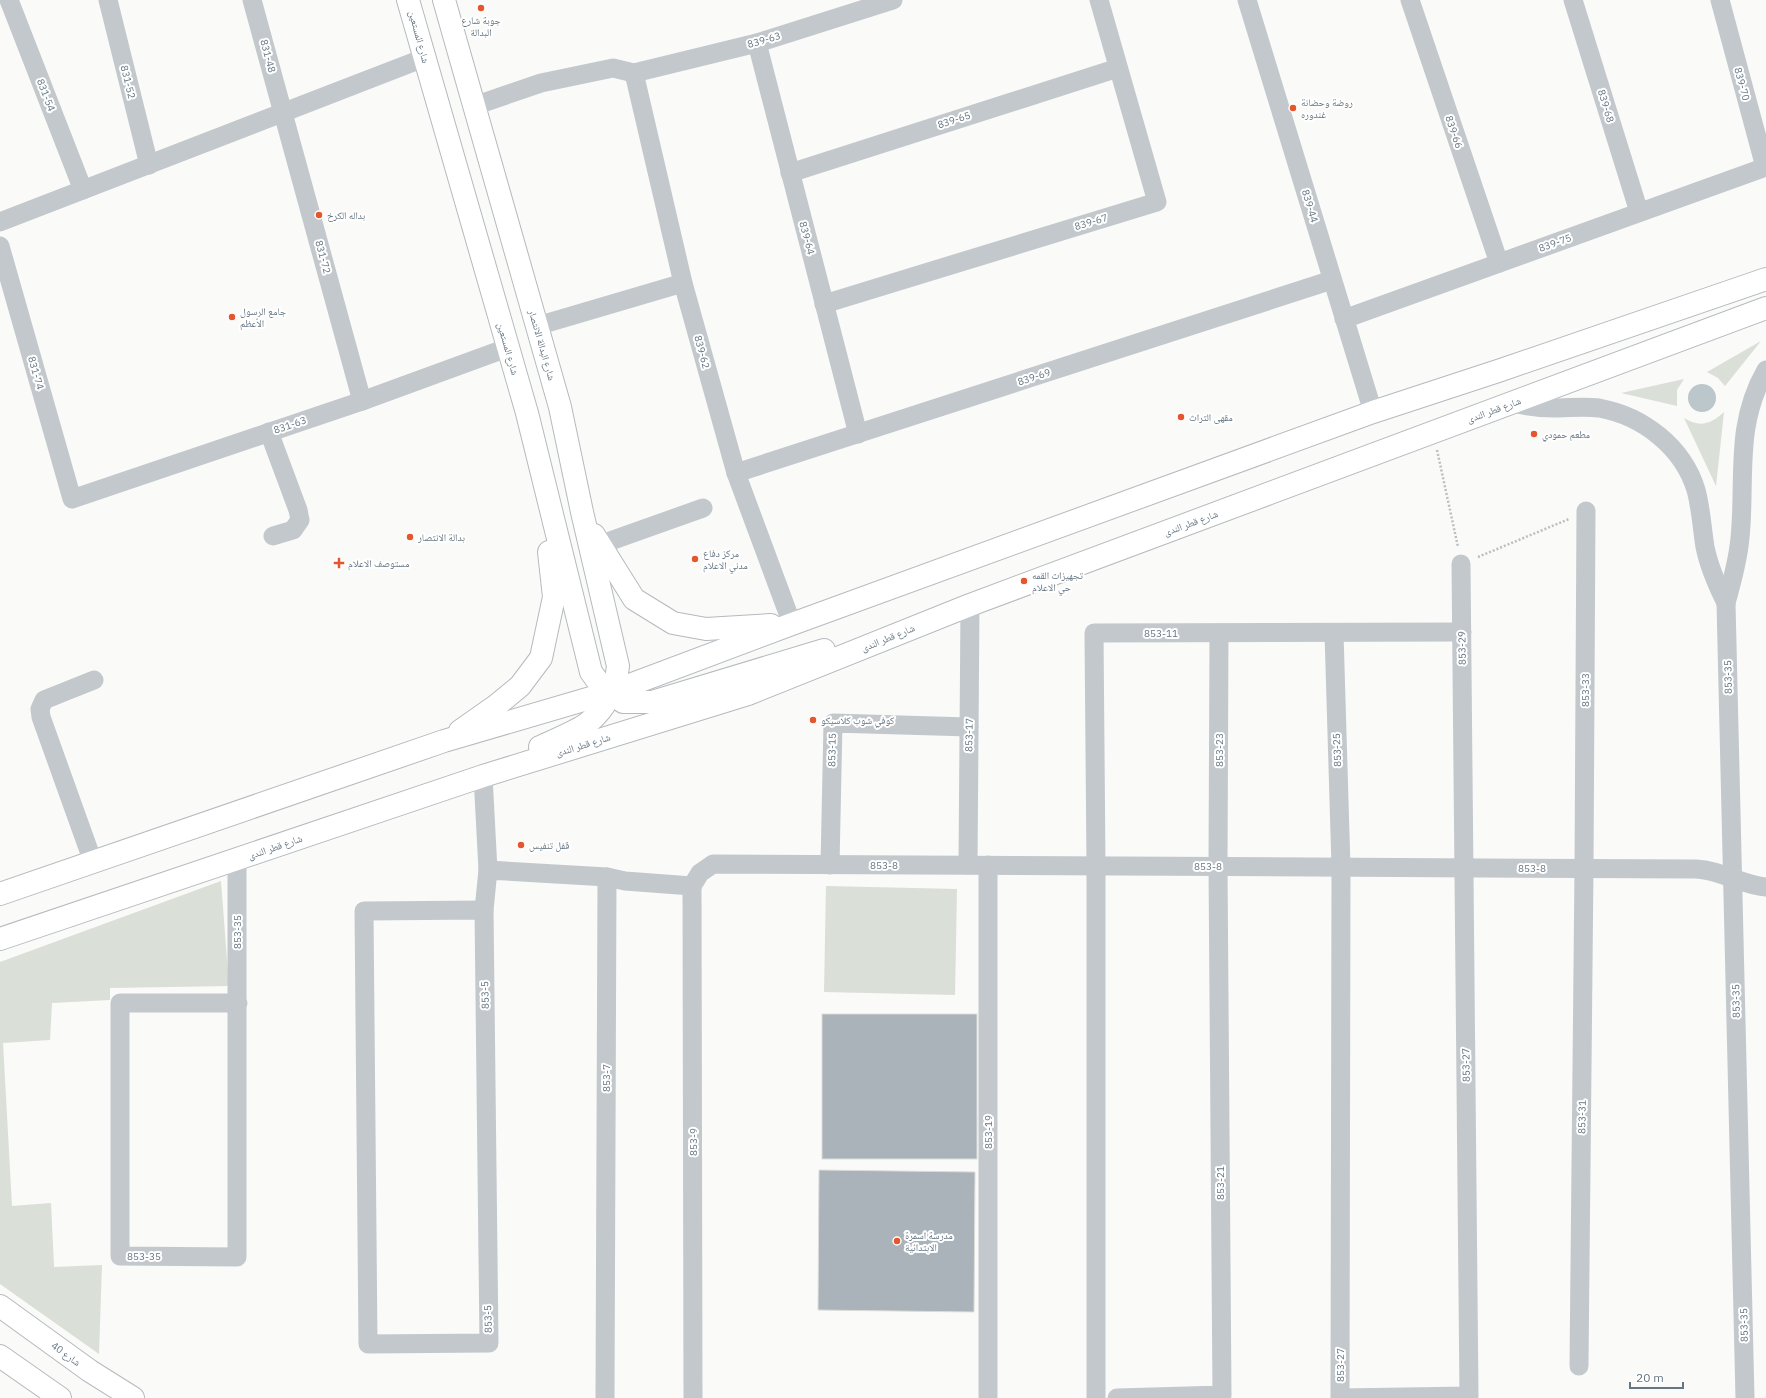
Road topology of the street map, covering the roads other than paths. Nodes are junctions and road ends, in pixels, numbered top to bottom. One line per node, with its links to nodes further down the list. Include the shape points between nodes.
1 (9, 0): 21 (street, 831-54)
2 (108, 0): 18 (street, 831-52)
3 (252, 0): 17 (street, 831-48)
4 (408, 0): 13 (main road, شارع المستعين)
5 (444, 0): 16 (main road, شارع البدالة الانتصار)
6 (893, 0): 12 (street, 839-63)
7 (1099, 0): 14 (street, 839-67)
8 (1247, 0): 27 (street, 839-44)
9 (1410, 0): 25 (street, 839-66)
10 (1573, 0): 22 (street, 839-68)
11 (1720, 0): 19 (street, 839-70)
12 (757, 43): 15 (street, 839-63); 20 (street, 839-64)
13 (424, 58): 17 (street); 33 (main road, شارع المستعين)
14 (1118, 68): 20 (street, 839-65); 29 (street, 839-67, via 1157,202)
15 (634, 73): 16 (street, via 613,68 541,83); 28 (street, 839-62)
16 (474, 106): 32 (main road, شارع البدالة الانتصار)
17 (283, 112): 18 (street); 37 (street, 831-72)
18 (148, 165): 21 (street)
19 (1766, 167): 22 (street, 839-75)
20 (790, 173): 29 (street, 839-64)
21 (83, 190): 23 (street)
22 (1639, 212): 25 (street, 839-75)
23 (0, 222)
24 (0, 246): 46 (street, 831-74)
25 (1499, 263): 31 (street, 839-75)
26 (1766, 279): 34 (main road)
27 (1332, 280): 31 (street, 839-44); 43 (street, 839-69)
28 (683, 283): 32 (street); 45 (street, 839-62)
29 (824, 304): 43 (street, 839-64)
30 (1766, 308): 38 (main road, شارع قطر الندى)
31 (1344, 319): 40 (street, 839-44)
32 (537, 326): 39 (main road, شارع البدالة الانتصار)
33 (507, 348): 37 (street, 831-63); 41 (main road, شارع المستعين)
34 (1522, 363): 36 (main road); 38 (main road, via 1520,378 1527,393)
35 (1766, 370): 53 (street, 853-35, via 1756,390 1745,429 1742,449 1740,537)
36 (1489, 374): 38 (main road, via 1497,382 1502,397); 40 (main road)
37 (362, 401): 42 (street, 831-63)
38 (1514, 402): 53 (street, 853-35, via 1541,408 1584,407 1614,412 1642,424 1666,441 1684,463 1694,483 1709,562); 54 (main road, شارع قطر الندى)
39 (560, 407): 41 (main road); 49 (main road, شارع البدالة الانتصار)
40 (1372, 412): 55 (main road)
41 (527, 413): 44 (main road, شارع المستعين)
42 (269, 432): 46 (street, 831-63); 50 (street, via 300,520 293,530)
43 (858, 434): 45 (street, 839-69)
44 (539, 466): 60 (main road, شارع المستعين, via 591,672 599,683); 62 (main road, via 554,597 541,658 520,686)
45 (736, 473): 55 (street, 839-62)
46 (72, 499)
47 (703, 508): 51 (street)
48 (1586, 511): 73 (street, 853-33)
49 (582, 512): 51 (main road); 60 (main road, شارع البدالة الانتصار, via 618,666 617,680)
50 (273, 536)
51 (599, 545): 55 (main road, via 634,600 673,623 706,628)
52 (1461, 564): 56 (street, 853-29)
53 (1726, 603): 76 (street, 853-35)
54 (970, 606): 60 (main road, شارع المستعين, via 652,702 623,702); 61 (street, 853-17); 63 (main road, شارع قطر الندى, via 748,694)
55 (792, 624): 60 (main road)
56 (1462, 632): 58 (street, 853-11); 72 (street, 853-29)
57 (1219, 633): 58 (street, 853-11); 69 (street, 853-11, via 1094,633); 70 (street, 853-23)
58 (1334, 633): 71 (street, 853-25)
59 (94, 680): 65 (street, via 44,700 40,709)
60 (611, 692): 62 (main road); 63 (main road, شارع البدالة الانتصار, via 602,708 588,723)
61 (969, 727): 66 (street, 853-15, via 833,723); 67 (street, 853-17)
62 (444, 741): 65 (main road)
63 (483, 776): 64 (main road, شارع قطر الندى); 74 (street)
64 (237, 860): 81 (main road, شارع قطر الندى); 82 (street, 853-35)
65 (93, 862): 79 (main road)
66 (830, 865): 67 (street, 853-8); 77 (street, 853-8, via 713,864 700,873)
67 (968, 865): 68 (street, 853-8)
68 (988, 865): 69 (street, 853-8); 90 (street, 853-19)
69 (1096, 866): 70 (street, 853-8); 91 (street)
70 (1218, 866): 71 (street, 853-8); 92 (street, 853-21, via 1222,1394)
71 (1341, 867): 72 (street, 853-8); 72 (street, 853-27, via 1340,1398 1469,1396)
72 (1464, 868): 73 (street, 853-8)
73 (1584, 868): 76 (street, 853-8, via 1707,869); 85 (street, 853-31)
74 (488, 870): 75 (street); 80 (street)
75 (607, 876): 77 (street, via 625,881); 88 (street, 853-7)
76 (1733, 878): 78 (street, 853-8, via 1754,886); 93 (street, 853-35)
77 (692, 886): 89 (street, 853-9)
78 (1766, 886)
79 (0, 894)
80 (484, 910): 80 (street, 853-5, via 364,911 368,1344 489,1343)
81 (0, 939)
82 (238, 1003): 82 (street, 853-35, via 120,1003 120,1256 237,1257)
83 (0, 1306): 87 (main road, شارع 40, via 90,1371)
84 (0, 1356): 86 (main road)
85 (1579, 1366)
86 (60, 1398)
87 (134, 1398)
88 (605, 1398)
89 (694, 1398)
90 (988, 1398)
91 (1096, 1398)
92 (1117, 1398)
93 (1746, 1398)

